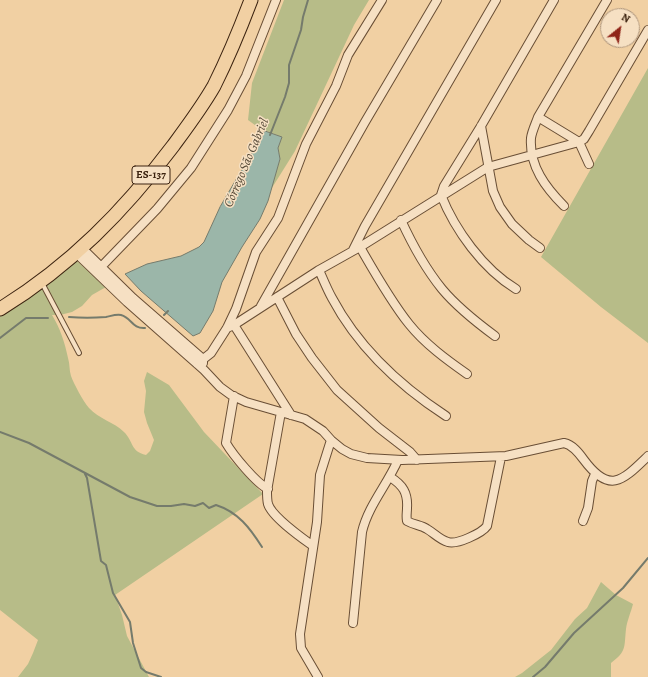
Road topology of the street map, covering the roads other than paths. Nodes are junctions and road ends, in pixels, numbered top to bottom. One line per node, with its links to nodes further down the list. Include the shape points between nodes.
1 (252, 0): 20 (main road, ES-137, via 213,86 187,127 145,183)
2 (276, 0): 21 (street, via 246,76 191,168 158,209)
3 (382, 0): 28 (street, via 348,55 336,86 306,144 278,218 256,252)
4 (437, 0): 26 (street)
5 (496, 0): 19 (street, via 365,226)
6 (554, 0): 10 (street)
7 (607, 0): 9 (street)
8 (648, 30): 11 (street, via 589,132)
9 (538, 117): 11 (street); 12 (street, via 531,138)
10 (481, 126): 14 (street); 15 (street)
11 (579, 142): 12 (street); 13 (street)
12 (533, 154): 14 (street); 16 (street, via 534,164 542,180)
13 (589, 164)
14 (488, 167): 15 (street); 18 (street, via 492,191 500,207 512,224)
15 (441, 195): 17 (street); 24 (street, via 474,251 493,272)
16 (564, 206)
17 (400, 220): 19 (street); 29 (street, via 442,289 460,308)
18 (540, 248)
19 (357, 249): 22 (street); 32 (street, via 410,325 444,358)
20 (79, 251): 21 (street); 23 (main road, ES-137); 31 (street, via 127,302)
21 (101, 268): 31 (street)
22 (319, 270): 25 (street); 36 (street, via 332,298 362,344 401,383)
23 (41, 282): 27 (main road, ES-137); 30 (lane)
24 (516, 288)
25 (277, 297): 26 (street); 41 (street, via 296,334 337,390)
26 (261, 307): 28 (street)
27 (0, 309)
28 (231, 327): 31 (street, via 211,353); 35 (street)
29 (495, 336)
30 (79, 353)
31 (200, 361): 33 (street, via 204,370 220,387)
32 (467, 374)
33 (234, 396): 34 (street); 44 (street, via 226,443 259,483)
34 (281, 412): 35 (street); 44 (street)
35 (291, 415): 37 (street, via 305,418)
36 (446, 416)
37 (331, 440): 40 (street, via 351,454); 46 (street, via 320,474)
38 (648, 456): 42 (street, via 623,478 605,480)
39 (501, 457): 41 (street); 42 (street, via 564,443 579,453); 43 (street, via 487,526 475,535 452,543 425,527 407,521 404,488)
40 (398, 460): 41 (street); 43 (street)
41 (418, 460)
42 (596, 474): 45 (street)
43 (390, 477): 47 (street, via 365,520)
44 (268, 489): 46 (street, via 267,503 274,514)
45 (583, 521)
46 (313, 546): 48 (street, via 300,634 301,648)
47 (353, 623)
48 (318, 677)

